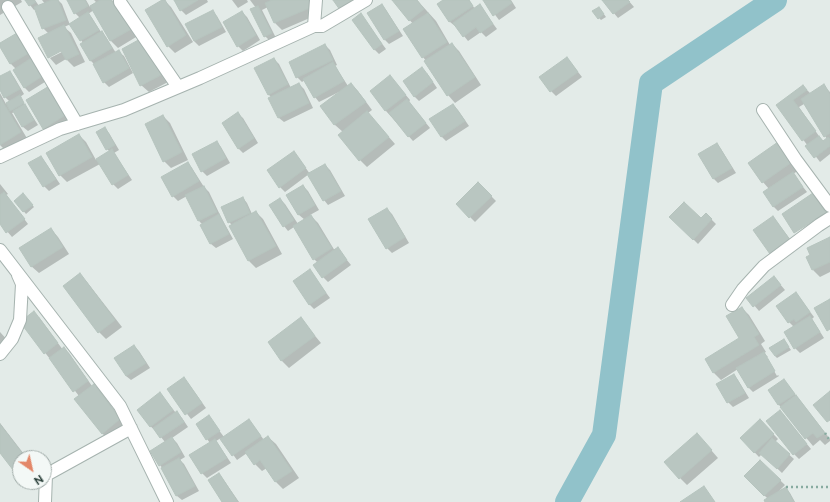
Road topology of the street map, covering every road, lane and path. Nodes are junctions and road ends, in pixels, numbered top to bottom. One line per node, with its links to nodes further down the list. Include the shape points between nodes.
1 (120, 0): 6 (street)
2 (316, 0): 5 (street)
3 (366, 0): 5 (street, via 322,26)
4 (8, 7): 8 (street)
5 (314, 26): 6 (street)
6 (178, 87): 8 (street, via 124,110)
7 (762, 110): 10 (street)
8 (77, 124): 9 (street, via 60,129)
9 (0, 157)
10 (830, 206)
11 (830, 218): 14 (street, via 764,266)
12 (0, 250): 13 (street)
13 (16, 270): 15 (street, via 22,284 20,320 12,339); 16 (street, via 120,406)
14 (732, 305)
15 (0, 354)
16 (131, 428): 21 (street, via 46,475); 22 (street)
17 (825, 432): 18 (path)
18 (830, 441)
19 (786, 487): 20 (path)
20 (830, 487)
21 (45, 502)
22 (167, 502)

